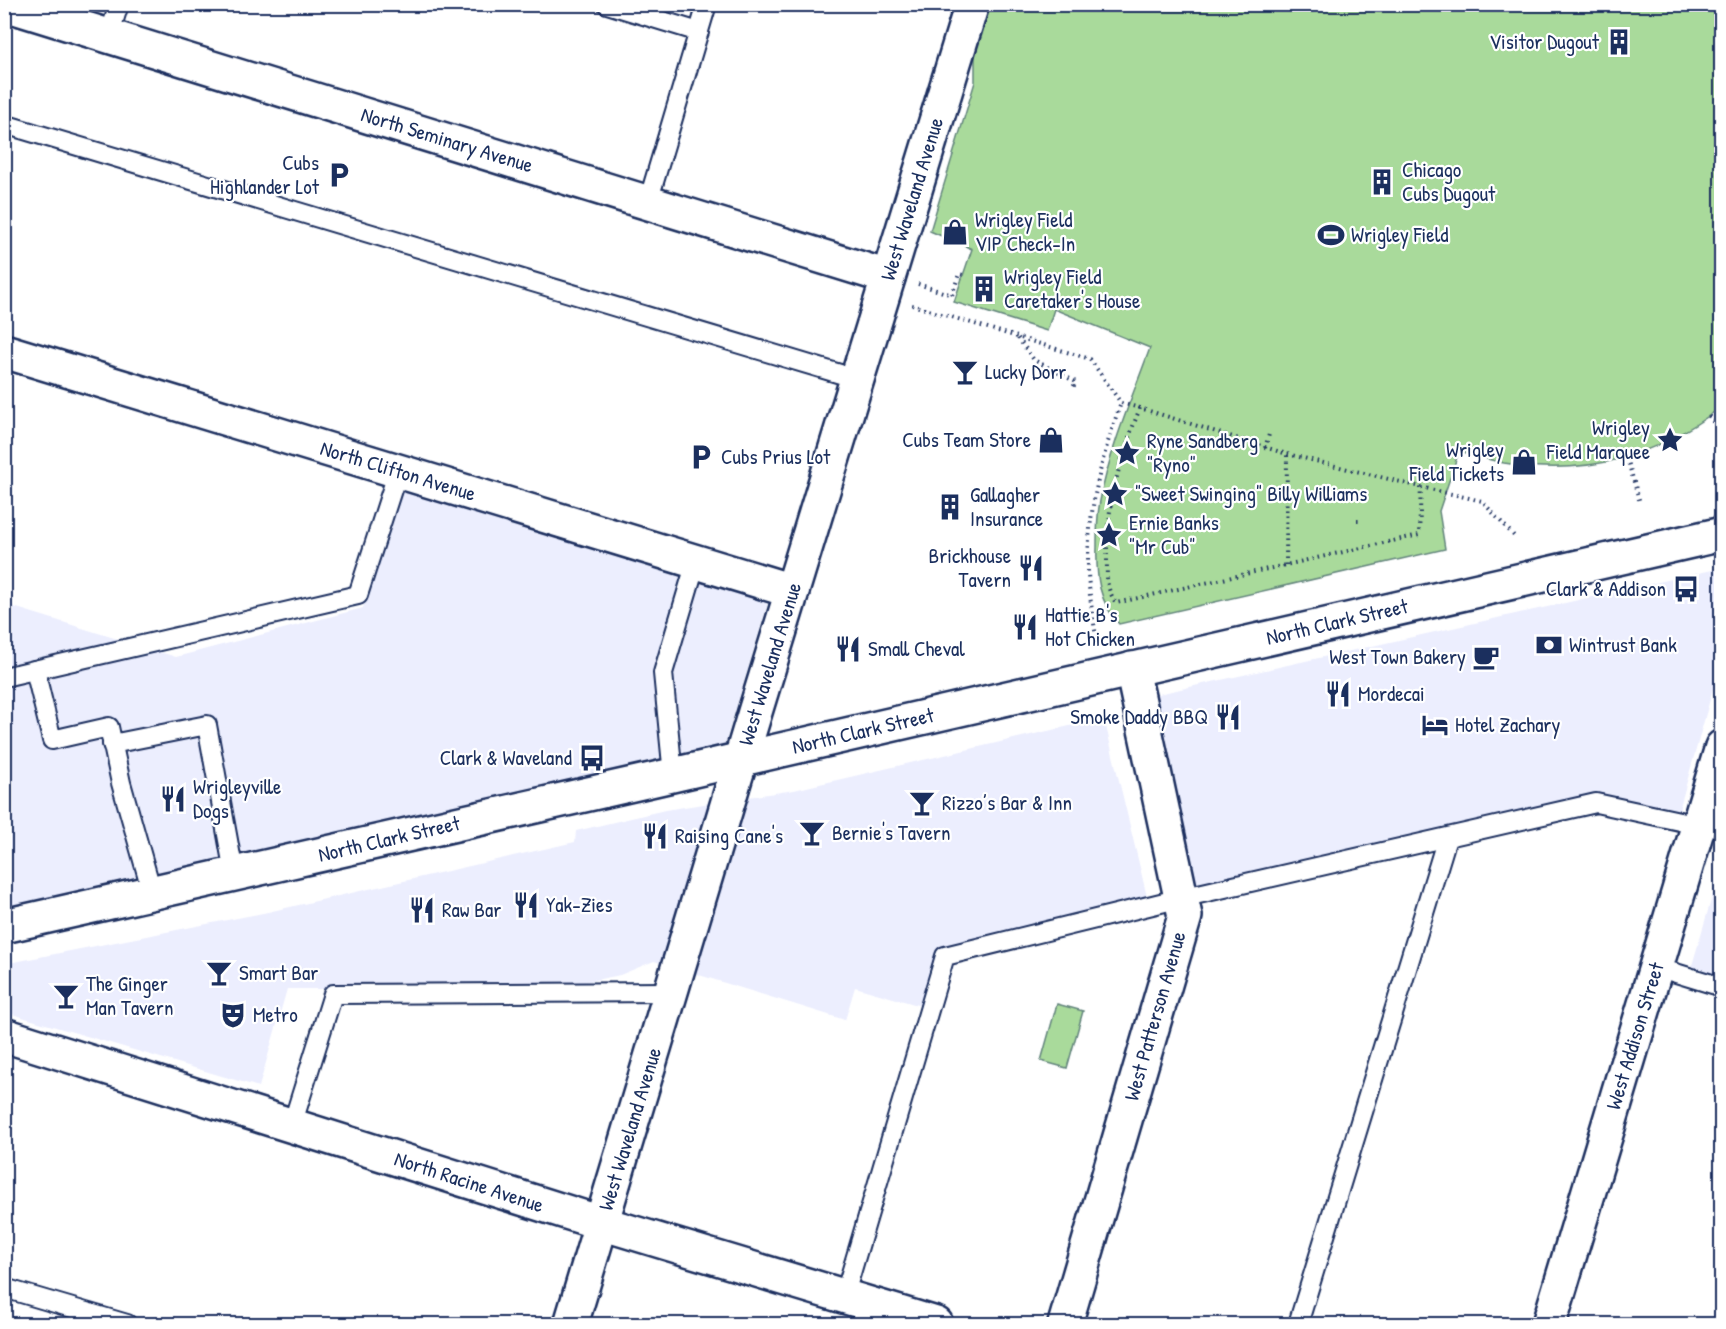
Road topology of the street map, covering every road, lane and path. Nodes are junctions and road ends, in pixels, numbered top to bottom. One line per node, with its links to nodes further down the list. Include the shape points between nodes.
1 (5, 4): 7 (street, North Seminary Avenue)
2 (119, 4): 7 (lane)
3 (607, 4): 6 (lane)
4 (707, 4): 6 (lane)
5 (972, 4): 11 (street, West Waveland Avenue)
6 (699, 32): 9 (lane)
7 (109, 36): 9 (street, North Seminary Avenue)
8 (4, 124): 15 (lane)
9 (648, 202): 11 (street, North Seminary Avenue)
10 (963, 275): 11 (path, via 959,274 952,295)
11 (903, 280): 15 (street, West Waveland Avenue)
12 (911, 304): 13 (path)
13 (1018, 337): 16 (path, via 1034,360 1076,382); 17 (path, via 1090,359)
14 (4, 351): 25 (street, North Clifton Avenue)
15 (857, 379): 32 (street, West Waveland Avenue)
16 (1072, 389)
17 (1121, 403): 18 (path); 33 (path, via 1105,448 1091,514 1088,573)
18 (1140, 408): 22 (path); 31 (path, via 1114,482 1107,533 1108,590 1116,603)
19 (1709, 416): 21 (path)
20 (1270, 431): 22 (path)
21 (1722, 435)
22 (1265, 448): 23 (path)
23 (1287, 454): 26 (path); 31 (path)
24 (1628, 458): 27 (path)
25 (398, 471): 30 (street, North Clifton Avenue); 35 (lane, via 358,595)
26 (1421, 486): 29 (path, via 1482,501); 31 (path, via 1419,535)
27 (1640, 503)
28 (1722, 534): 34 (street, North Clark Street)
29 (1515, 537)
30 (696, 562): 32 (street, North Clifton Avenue); 40 (lane, via 663,674)
31 (1286, 565)
32 (792, 591): 39 (street, West Waveland Avenue)
33 (1096, 637)
34 (1132, 669): 39 (street, North Clark Street); 45 (street, West Patterson Avenue)
35 (34, 670): 36 (lane); 37 (lane, via 52,740 109,727)
36 (4, 677)
37 (112, 744): 43 (lane, via 207,725); 44 (lane)
38 (1722, 747): 41 (street, West Addison Street)
39 (741, 759): 40 (street, North Clark Street); 49 (street, West Waveland Avenue)
40 (673, 775): 43 (street, North Clark Street)
41 (1698, 825): 42 (lane, via 1596,803); 47 (street, West Addison Street)
42 (1447, 838): 45 (lane); 59 (lane)
43 (234, 873): 44 (street, North Clark Street)
44 (152, 892): 46 (street, North Clark Street)
45 (1181, 898): 54 (lane, via 945,956); 58 (street, West Patterson Avenue, via 1185,916)
46 (4, 926)
47 (1656, 967): 48 (lane); 60 (street, West Addison Street)
48 (1722, 987)
49 (671, 992): 51 (lane, via 333,994); 52 (street, West Waveland Avenue)
50 (4, 1035): 51 (street, North Racine Avenue)
51 (292, 1125): 52 (street, North Racine Avenue)
52 (601, 1223): 54 (street, North Racine Avenue); 56 (street, West Waveland Avenue)
53 (4, 1288): 55 (lane)
54 (844, 1297): 57 (street, North Racine Avenue)
55 (127, 1324)
56 (571, 1324)
57 (936, 1324)
58 (1065, 1324)
59 (1298, 1324)
60 (1549, 1324)

